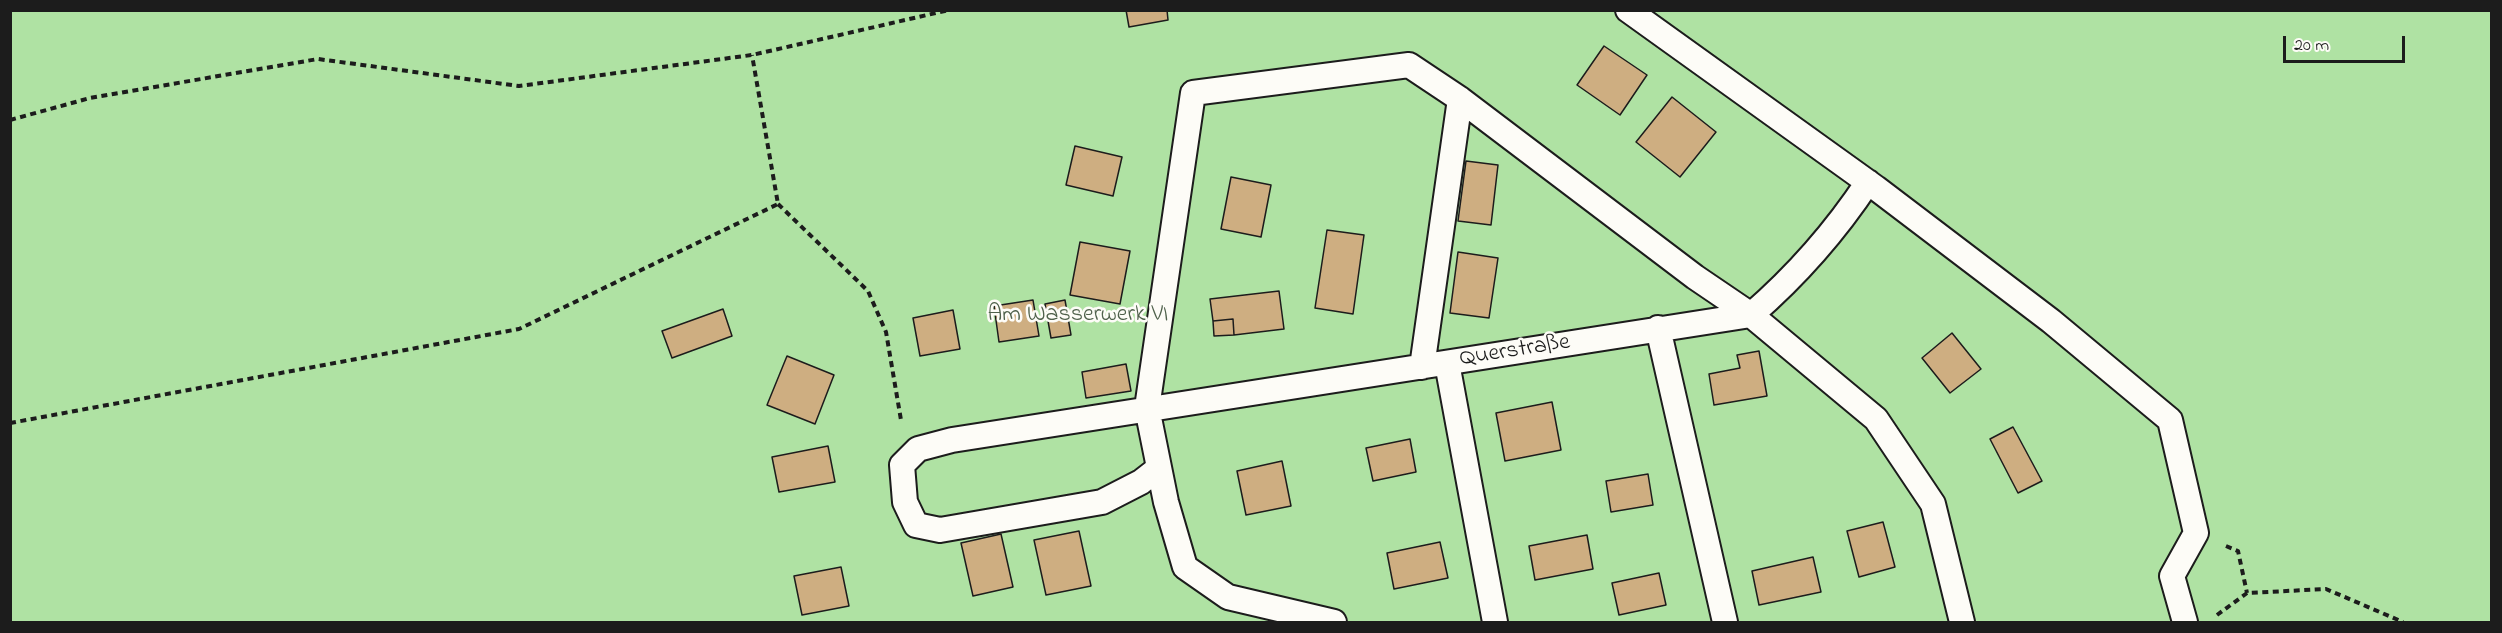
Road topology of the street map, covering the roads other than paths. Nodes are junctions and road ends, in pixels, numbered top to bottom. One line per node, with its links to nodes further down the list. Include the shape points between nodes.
1 (1628, 10): 3 (lane)
2 (1460, 99): 4 (lane); 7 (lane); 8 (lane, via 1409,65 1193,93)
3 (1868, 182): 4 (lane, via 1844,219 1783,287); 14 (lane, via 2051,321 2170,420 2196,533 2172,576)
4 (1751, 315): 5 (lane, Querstraße); 13 (lane, via 1876,419 1933,504)
5 (1658, 328): 6 (lane, Querstraße); 12 (lane)
6 (1447, 363): 7 (lane, Querstraße); 11 (lane)
7 (1422, 367): 8 (lane, Querstraße)
8 (1147, 408): 9 (lane); 9 (lane, Querstraße, via 918,449 902,465 905,502 916,525 940,530 1102,502)
9 (1159, 468): 10 (lane, via 1185,567 1228,597)
10 (1334, 622)
11 (1495, 622)
12 (1725, 622)
13 (1962, 622)
14 (2185, 622)

